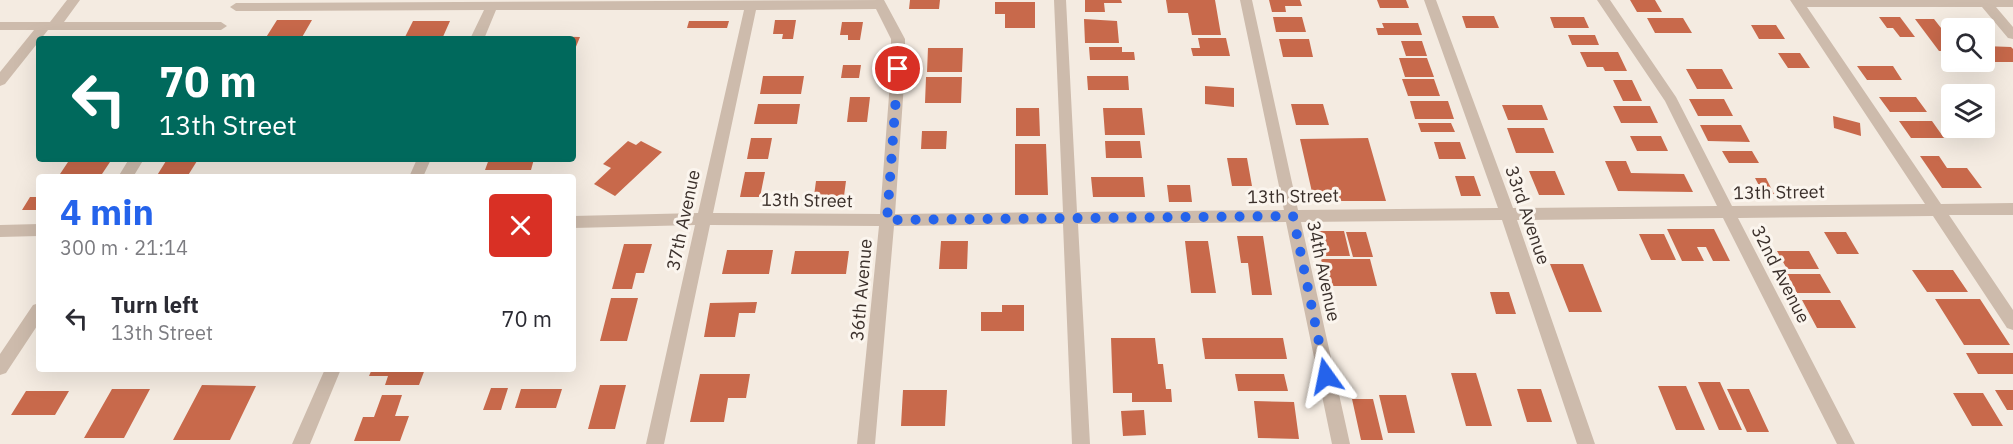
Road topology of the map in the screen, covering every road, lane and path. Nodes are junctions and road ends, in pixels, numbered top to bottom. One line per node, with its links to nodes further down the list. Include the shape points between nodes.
1 (74, 0): 14 (street)
2 (1060, 0): 29 (street)
3 (1246, 0): 27 (street, 34th Avenue)
4 (1430, 0): 26 (street, 33rd Avenue)
5 (1603, 0): 25 (street, 32nd Avenue, via 1671,100)
6 (587, 2): 12 (street); 13 (street)
7 (879, 2): 12 (street); 30 (street, 36th Avenue, via 898,39)
8 (1798, 2): 9 (street); 24 (street)
9 (1985, 2): 10 (street); 17 (street)
10 (2013, 3)
11 (238, 4): 13 (street); 16 (street)
12 (751, 5): 28 (street, 37th Avenue)
13 (492, 6): 20 (street)
14 (50, 25): 15 (street); 16 (street); 18 (street)
15 (0, 26)
16 (220, 26): 19 (street)
17 (2013, 35)
18 (40, 36)
19 (214, 36)
20 (478, 36)
21 (36, 41): 22 (street)
22 (0, 81)
23 (2013, 209): 24 (street, 13th Street)
24 (1938, 210): 25 (street, 13th Street); 35 (street)
25 (1728, 212): 26 (street, 13th Street); 44 (street, 32nd Avenue)
26 (1507, 213): 27 (street, 13th Street); 43 (street, 33rd Avenue)
27 (1293, 216): 29 (street, 13th Street); 42 (street, 34th Avenue)
28 (703, 219): 30 (street, 13th Street); 31 (street, 13th Street); 39 (street, 37th Avenue)
29 (1070, 219): 30 (street, 13th Street); 41 (street)
30 (887, 220): 40 (street, 36th Avenue)
31 (576, 222)
32 (36, 230): 33 (street)
33 (0, 231)
34 (36, 314): 36 (street)
35 (2013, 323)
36 (0, 368)
37 (332, 372): 38 (street)
38 (301, 444)
39 (654, 444)
40 (866, 444)
41 (1081, 444)
42 (1341, 444)
43 (1586, 444)
44 (1846, 444)

